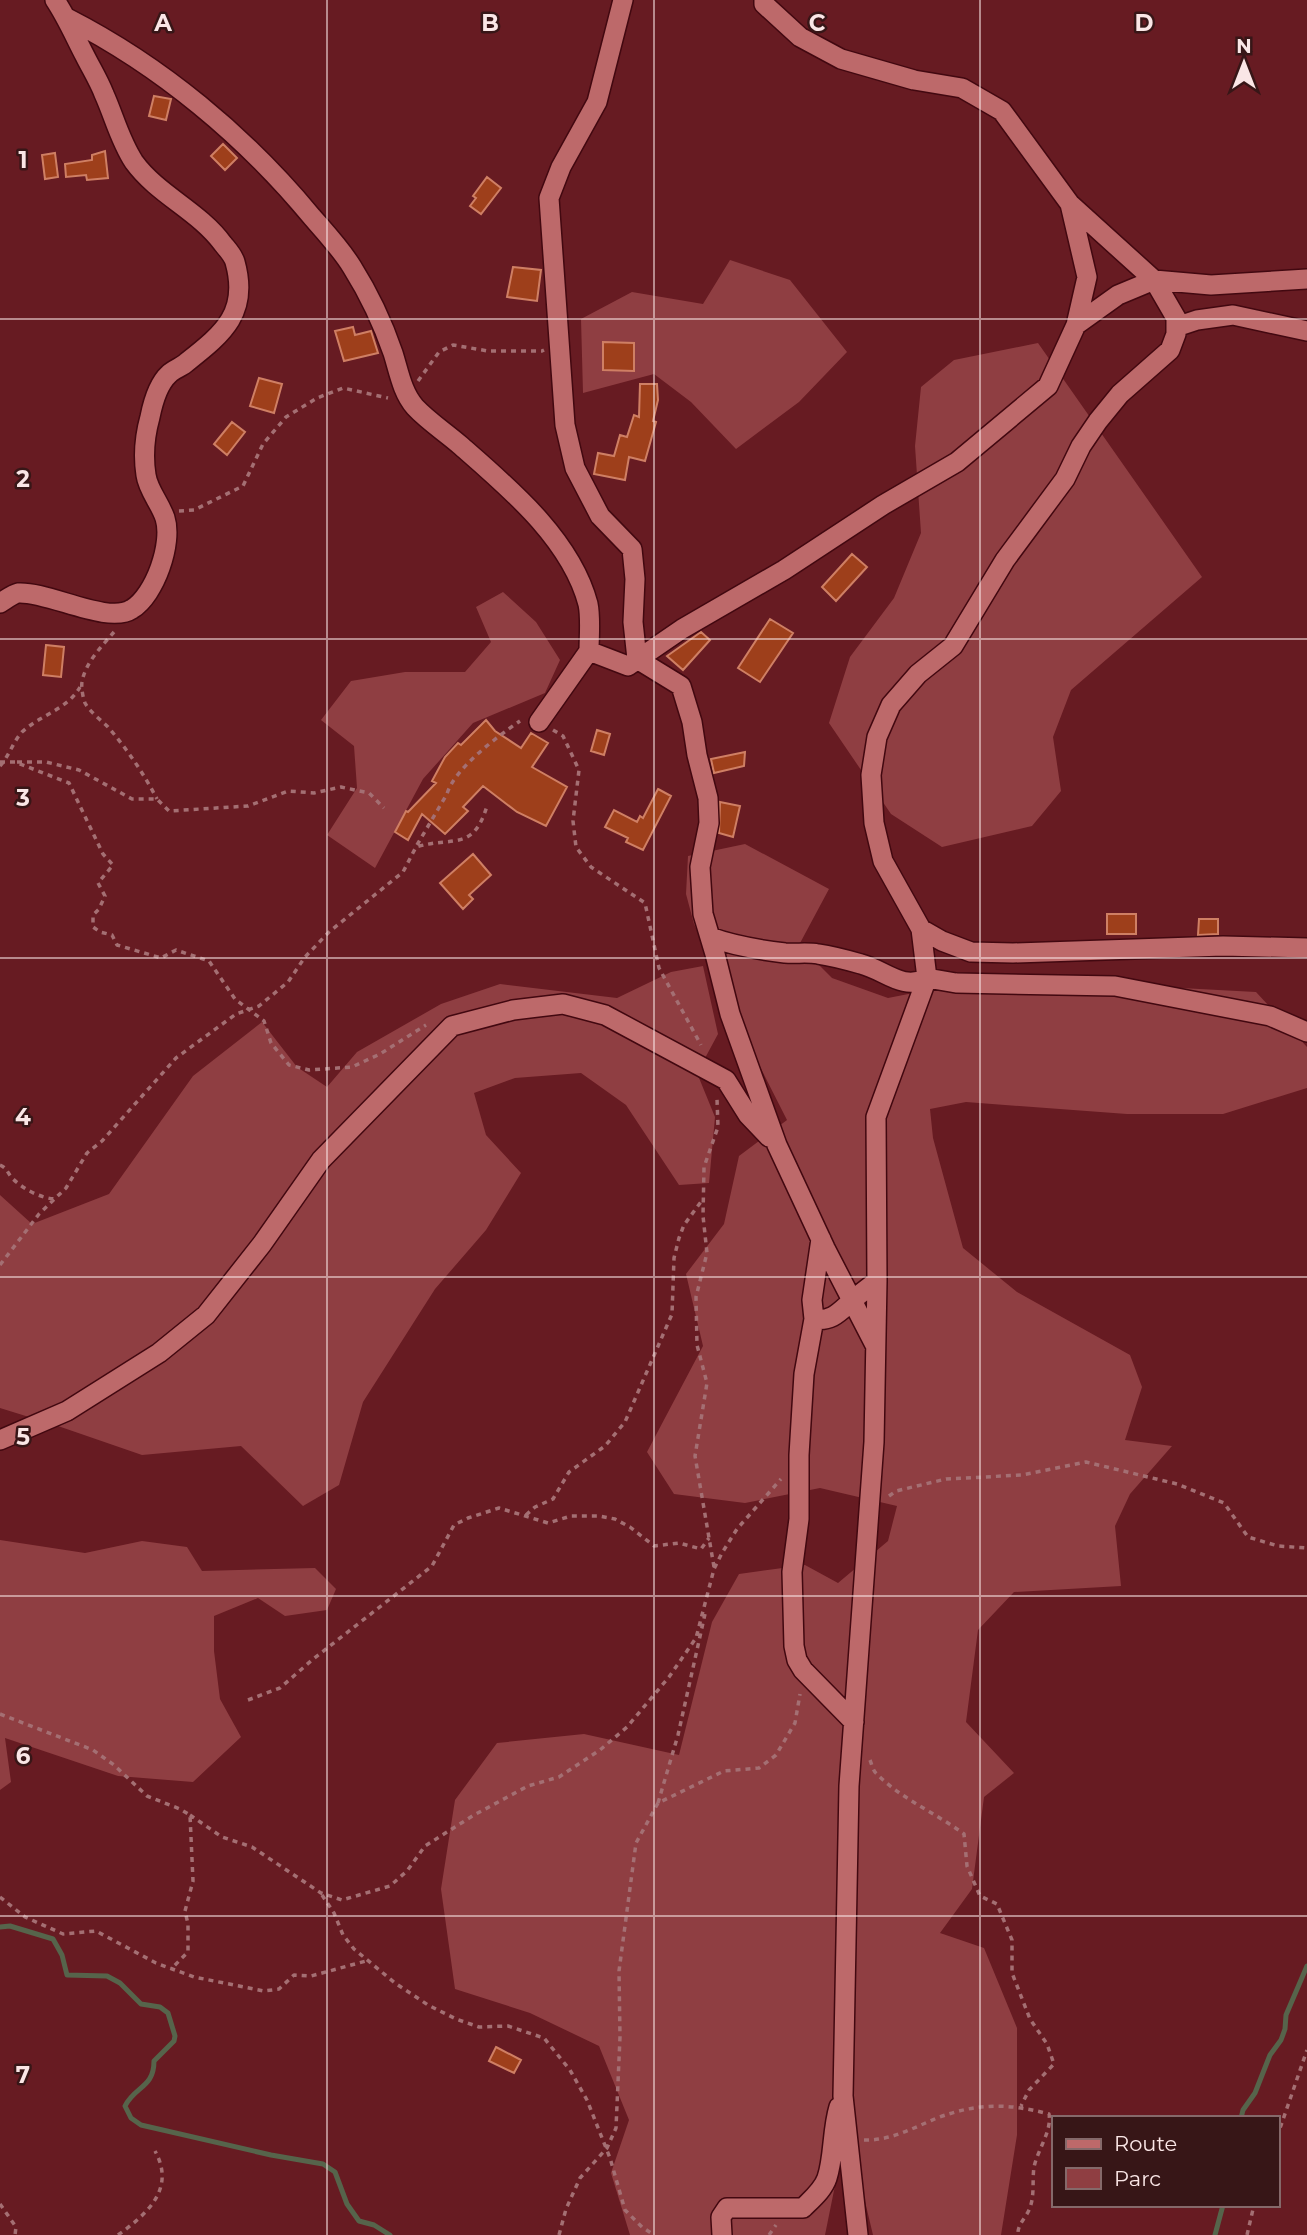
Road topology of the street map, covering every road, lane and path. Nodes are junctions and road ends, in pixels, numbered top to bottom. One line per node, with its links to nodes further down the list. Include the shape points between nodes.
1 (55, 0): 4 (street)
2 (623, 0): 8 (street, via 597,102 549,198)
3 (764, 0): 5 (street, via 800,37 841,59 962,88 1002,111)
4 (67, 18): 12 (street, via 142,61 252,150 284,183 351,265 375,309); 13 (street, via 134,161 155,185 216,235 234,258 238,279 236,312 223,333 169,373 158,390 144,452 146,477)
5 (1070, 204): 7 (street); 9 (street, via 1087,277)
6 (1307, 279): 7 (street, via 1211,285)
7 (1154, 280): 9 (street, via 1118,295); 10 (street, via 1176,318)
8 (558, 320): 12 (path, via 542,351 488,351 453,345 439,352); 17 (street, via 565,425 575,468 600,516 632,549)
9 (1076, 325): 17 (street, via 1048,386 957,462)
10 (1176, 327): 11 (street, via 1233,315); 26 (street, via 1171,350 1120,394 1098,421 1065,479 1005,560 953,646 918,674 891,705 877,737 871,775 874,823 883,862)
11 (1307, 331)
12 (409, 396): 13 (path, via 392,399 343,388 317,398 286,417 263,444 243,486 194,510); 16 (street, via 535,515 570,561 588,605)
13 (157, 504): 15 (street, via 166,519 163,565)
14 (0, 603): 15 (street, via 17,593 94,611)
15 (130, 611): 18 (path, via 100,648)
16 (589, 652): 17 (street, via 628,666); 19 (street)
17 (637, 659): 27 (street, via 681,686 692,722 708,798 709,822 700,867 703,914)
18 (81, 685): 21 (path, via 74,698 20,735); 22 (path, via 85,704 109,728)
19 (539, 722): 25 (path, via 522,720 463,770); 33 (path, via 563,736 579,770 573,821 576,847 591,867 645,903 659,968)
20 (15, 762): 21 (path); 22 (path, via 46,762 79,770 132,799); 30 (path, via 69,783 103,854 113,865 98,883 105,896 93,915 93,927 112,935 117,945 135,951 161,958 176,950 209,961 235,999)
21 (1, 763)
22 (157, 799): 24 (path, via 169,811 248,806 288,791 314,793 341,787 369,793)
23 (487, 806): 25 (path, via 472,835)
24 (384, 808)
25 (416, 846): 30 (path, via 403,872 329,932 288,982)
26 (921, 929): 28 (street, via 942,941 985,952); 29 (street)
27 (710, 937): 29 (street, via 787,953 816,953 865,965 908,983); 34 (street, via 730,1014)
28 (1307, 948)
29 (927, 978): 32 (street, via 956,983 1115,986 1270,1016); 40 (street, via 876,1117)
30 (249, 1010): 31 (path, via 264,1021 271,1043 289,1065 309,1070 352,1067); 36 (path, via 236,1014 176,1058 87,1153)
31 (435, 1022)
32 (1307, 1032)
33 (717, 1075): 34 (street, via 726,1080 748,1115); 37 (path, via 718,1127 705,1167); 44 (street, via 605,1015 564,1004 513,1010 452,1026 321,1160 206,1315 159,1353 67,1411)
34 (777, 1145): 38 (street)
35 (0, 1165): 36 (path, via 42,1199)
36 (55, 1199): 39 (path)
37 (703, 1199): 47 (path, via 679,1238 672,1314 625,1422 605,1446 569,1472 553,1499); 48 (path, via 707,1253 696,1297 697,1345 707,1383 695,1456)
38 (821, 1239): 41 (street); 42 (street, via 812,1300)
39 (0, 1265)
40 (877, 1281): 41 (street); 43 (street)
41 (852, 1301): 42 (street, via 839,1315); 43 (street)
42 (814, 1319): 45 (street, via 804,1374)
43 (876, 1347): 46 (street)
44 (0, 1440)
45 (799, 1455): 50 (path, via 737,1529); 55 (street, via 799,1520 792,1572 794,1646 803,1670)
46 (869, 1508): 49 (path, via 897,1491 946,1479 1022,1475 1086,1462 1177,1484 1224,1503 1248,1537); 55 (street)
47 (526, 1515): 48 (path, via 548,1523 571,1516 615,1519 654,1546 679,1543 701,1549); 53 (path, via 499,1508 454,1525 432,1566 281,1688)
48 (709, 1538): 50 (path)
49 (1307, 1548)
50 (714, 1569): 51 (path)
51 (707, 1602): 57 (path); 59 (path, via 696,1638 669,1677 600,1751 559,1777 528,1786 474,1815 425,1846 390,1886 342,1900)
52 (800, 1692): 57 (path, via 796,1723 776,1755 759,1768 724,1771)
53 (248, 1700)
54 (0, 1714): 58 (path, via 93,1750 147,1796)
55 (854, 1722): 64 (street)
56 (870, 1760): 65 (path, via 875,1773 964,1833 967,1866 976,1886 981,1896 997,1904 1012,1940 1012,1973 1054,2064 1029,2090)
57 (658, 1803): 68 (path, via 636,1843 619,1971 616,2128)
58 (190, 1815): 59 (path, via 222,1837 251,1847); 62 (path, via 193,1881 185,1911 188,1952)
59 (321, 1893): 61 (path, via 343,1935)
60 (0, 1897): 62 (path, via 25,1917 63,1934 96,1931)
61 (366, 1961): 62 (path, via 310,1976 294,1975 279,1989 264,1991); 68 (path, via 456,2019 479,2027 508,2026 544,2038 570,2070)
62 (171, 1969)
63 (1307, 2050): 66 (path)
64 (843, 2096): 67 (street); 76 (street, via 834,2122 827,2178 817,2194 803,2208 727,2208 721,2217)
65 (1021, 2106): 67 (path, via 970,2108 891,2137); 78 (path, via 1049,2114 1050,2123 1034,2167 1030,2209)
66 (1279, 2131)
67 (847, 2140): 77 (street)
68 (607, 2148): 74 (path, via 580,2178); 75 (path, via 625,2210)
69 (155, 2151): 73 (path, via 163,2165 157,2195 146,2213)
70 (0, 2204): 72 (path, via 16,2227)
71 (1254, 2207): 79 (path)
72 (15, 2235)
73 (118, 2235)
74 (559, 2235)
75 (654, 2235)
76 (722, 2235)
77 (858, 2235)
78 (1018, 2235)
79 (1247, 2235)

